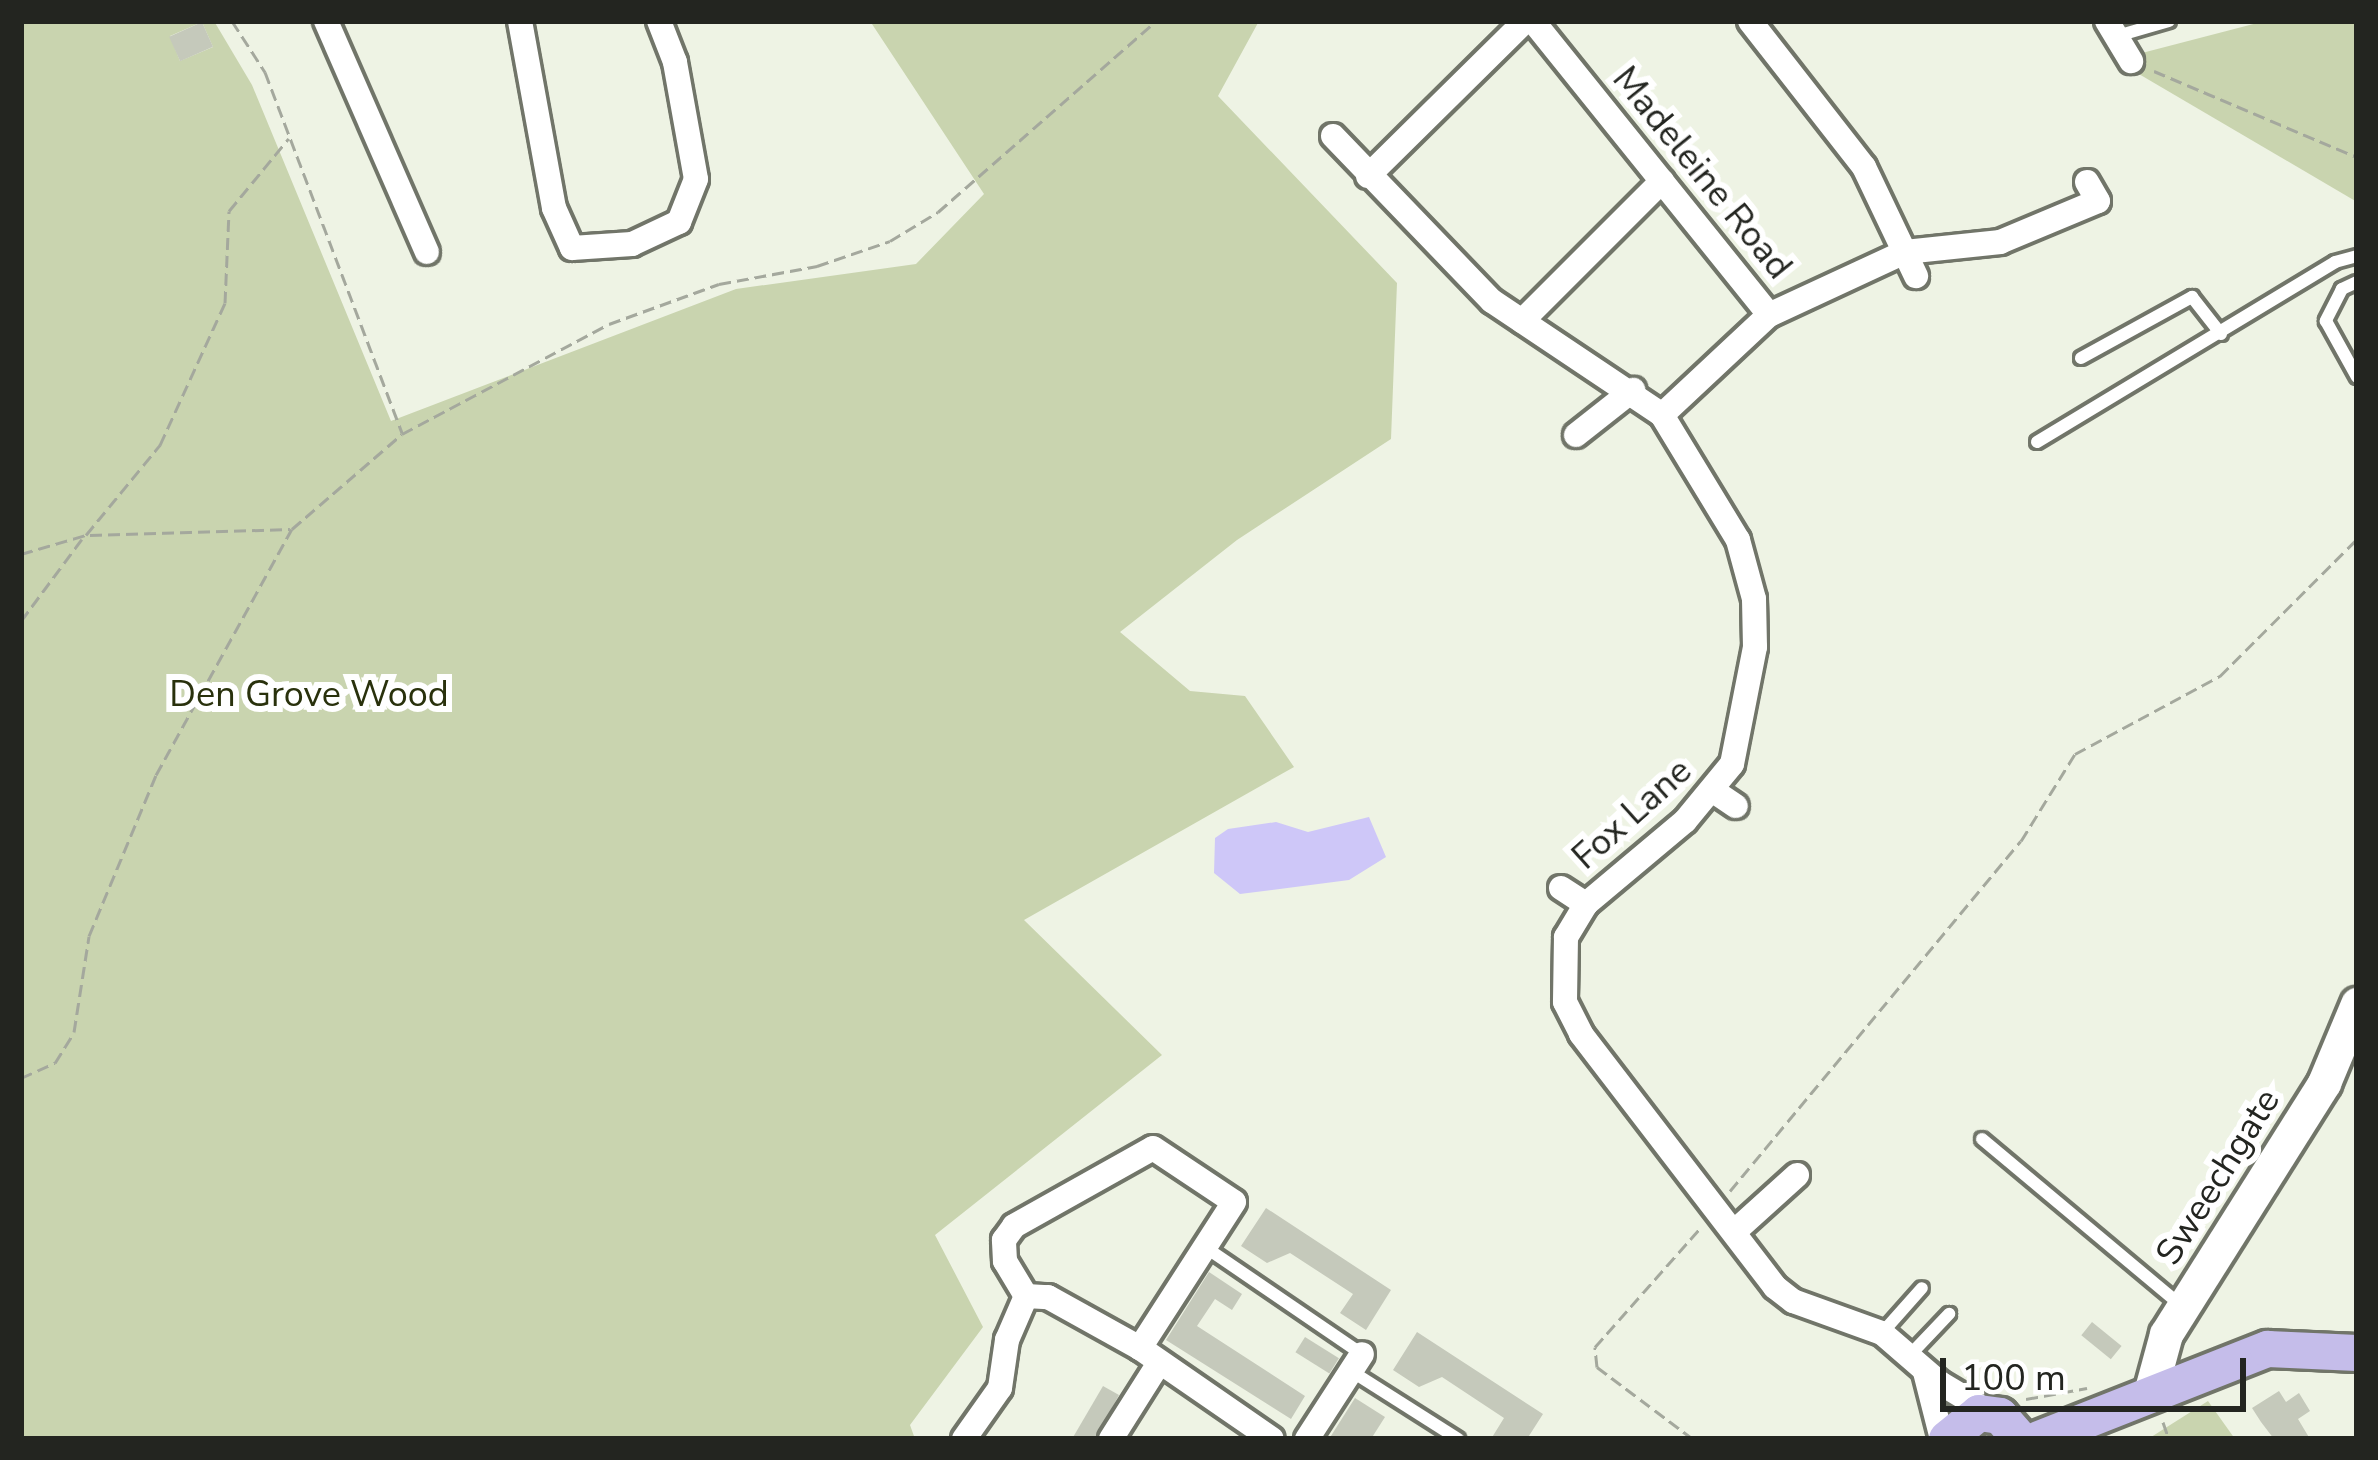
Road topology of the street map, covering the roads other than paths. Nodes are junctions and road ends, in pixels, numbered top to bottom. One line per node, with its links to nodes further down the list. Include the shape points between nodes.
1 (326, 21): 13 (street)
2 (520, 21): 3 (street, via 554,208 572,248 632,244 679,222 696,179 675,62)
3 (659, 21)
4 (1529, 21): 10 (street); 11 (street, Madeleine Road)
5 (2169, 21): 7 (lane)
6 (1763, 26): 14 (street, via 1864,167)
7 (2111, 29): 8 (street)
8 (2132, 61)
9 (1333, 136): 10 (street, Fox Lane)
10 (1369, 176): 19 (street, Fox Lane, via 1492,302)
11 (1662, 181): 18 (street, Madeleine Road); 19 (street)
12 (2087, 182): 14 (street, via 2098,201 2000,242)
13 (427, 252)
14 (1906, 252): 16 (street); 18 (street)
15 (2357, 256): 20 (lane)
16 (1916, 277)
17 (2357, 282): 22 (lane, via 2342,289 2326,321)
18 (1769, 314): 24 (street)
19 (1522, 321): 23 (street, Fox Lane)
20 (2221, 334): 21 (lane, via 2192,297); 26 (lane)
21 (2081, 358)
22 (2357, 377)
23 (1633, 391): 24 (street, Fox Lane); 25 (street)
24 (1662, 415): 28 (street, Fox Lane, via 1738,540 1754,599 1743,720 1726,799)
25 (1576, 435)
26 (2037, 442)
27 (1561, 888): 28 (street)
28 (1586, 904): 32 (street, Fox Lane, via 1566,937 1564,1002)
29 (2357, 1004): 36 (street, Sweechgate, via 2324,1083)
30 (1982, 1139): 36 (lane)
31 (1797, 1175): 32 (street)
32 (1735, 1232): 38 (street, Fox Lane, via 1793,1301)
33 (1205, 1247): 35 (street, via 1234,1202 1142,1148 1014,1226 1004,1240 1005,1261); 40 (street); 41 (lane)
34 (1922, 1288): 38 (lane)
35 (1026, 1296): 40 (street, via 1048,1297); 46 (street, via 1007,1340 1000,1388)
36 (2183, 1306): 43 (street, Sweechgate)
37 (1949, 1314): 42 (lane)
38 (1882, 1333): 42 (street, Fox Lane)
39 (2357, 1353): 43 (main road, via 2268,1349)
40 (1150, 1356): 47 (street); 48 (street)
41 (1357, 1362): 49 (street); 50 (lane)
42 (1917, 1363): 45 (street, Fox Lane); 51 (street)
43 (2150, 1393): 44 (main road)
44 (2087, 1401): 45 (main road); 52 (main road)
45 (2007, 1417): 51 (main road, via 1969,1416)
46 (964, 1439)
47 (1111, 1439)
48 (1272, 1439)
49 (1307, 1439)
50 (1458, 1439)
51 (1945, 1439)
52 (2039, 1439)

